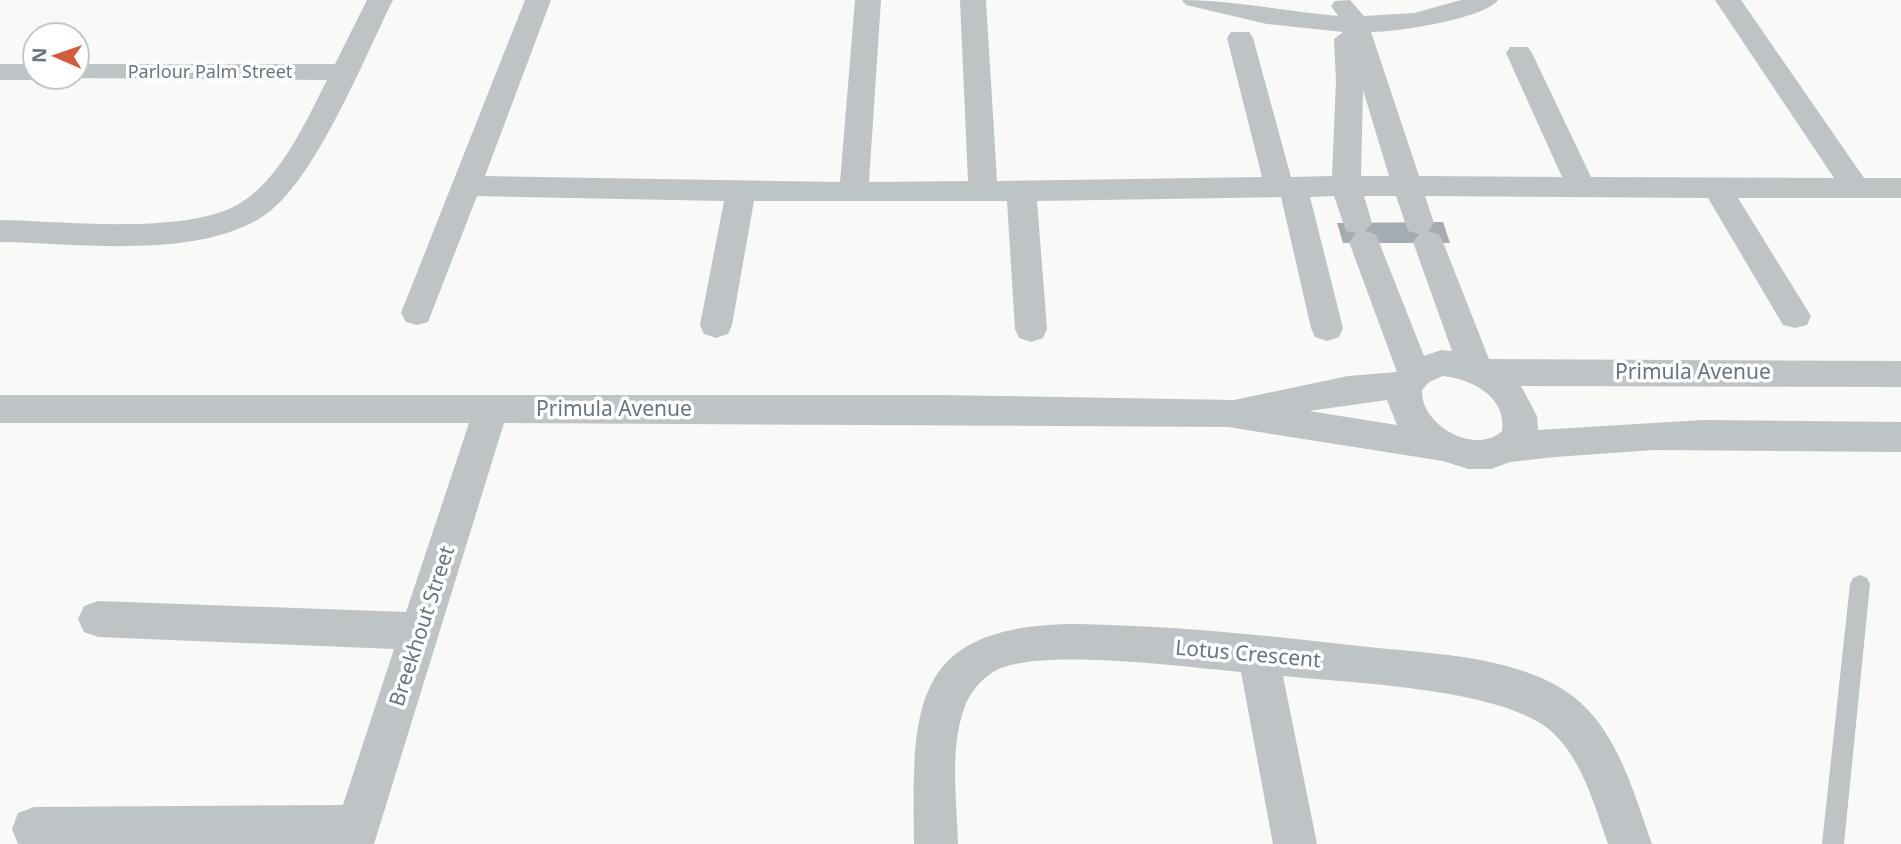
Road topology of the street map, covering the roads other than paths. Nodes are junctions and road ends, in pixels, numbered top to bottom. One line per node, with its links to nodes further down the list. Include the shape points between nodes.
1 (380, 0): 14 (street)
2 (538, 0): 15 (street)
3 (868, 0): 26 (street)
4 (973, 0): 25 (street)
5 (1195, 0): 8 (street, via 1262,15)
6 (1485, 0): 8 (street, via 1438,18 1409,23)
7 (1728, 0): 21 (street)
8 (1347, 15): 16 (street); 17 (street)
9 (1240, 38): 19 (street)
10 (1519, 53): 18 (street)
11 (0, 72): 12 (street)
12 (21, 72)
13 (91, 72): 14 (street, Parlour Palm Street)
14 (343, 72): 27 (street, via 293,166 253,210 224,222 168,231)
15 (465, 186): 23 (street); 28 (street)
16 (1346, 186): 17 (street); 19 (street); 35 (street)
17 (1408, 186): 18 (street); 33 (street)
18 (1581, 186): 20 (street)
19 (1286, 187): 24 (street); 31 (street)
20 (1716, 187): 21 (street); 29 (street)
21 (1856, 188): 22 (street)
22 (1901, 188)
23 (741, 191): 26 (street); 30 (street)
24 (1021, 191): 25 (street); 32 (street)
25 (983, 192): 26 (street)
26 (855, 193)
27 (0, 231)
28 (417, 313)
29 (1795, 316)
30 (716, 326)
31 (1327, 328)
32 (1031, 329)
33 (1480, 371): 34 (street, Primula Avenue); 35 (street, via 1441,363); 41 (street, via 1512,396 1520,411 1517,439)
34 (1901, 374)
35 (1410, 379): 38 (street, Primula Avenue); 40 (street, via 1403,397 1414,425)
36 (491, 408): 37 (street, Primula Avenue); 38 (street, Primula Avenue); 44 (street, Breekhout Street)
37 (0, 409)
38 (1227, 413): 40 (street, Primula Avenue)
39 (1901, 437): 41 (street, via 1656,435 1583,438)
40 (1442, 447): 41 (street, via 1477,456)
41 (1506, 449)
42 (1860, 584): 51 (lane)
43 (98, 619): 44 (street)
44 (420, 631): 47 (street, Breekhout Street)
45 (1258, 653): 48 (street, Lotus Crescent, via 1090,642 1012,647 984,654 949,690 940,718); 49 (street); 50 (street, Lotus Crescent, via 1469,679 1515,689 1551,705 1576,727 1599,764)
46 (34, 829): 47 (street)
47 (354, 836)
48 (936, 844)
49 (1295, 844)
50 (1630, 844)
51 (1833, 844)

